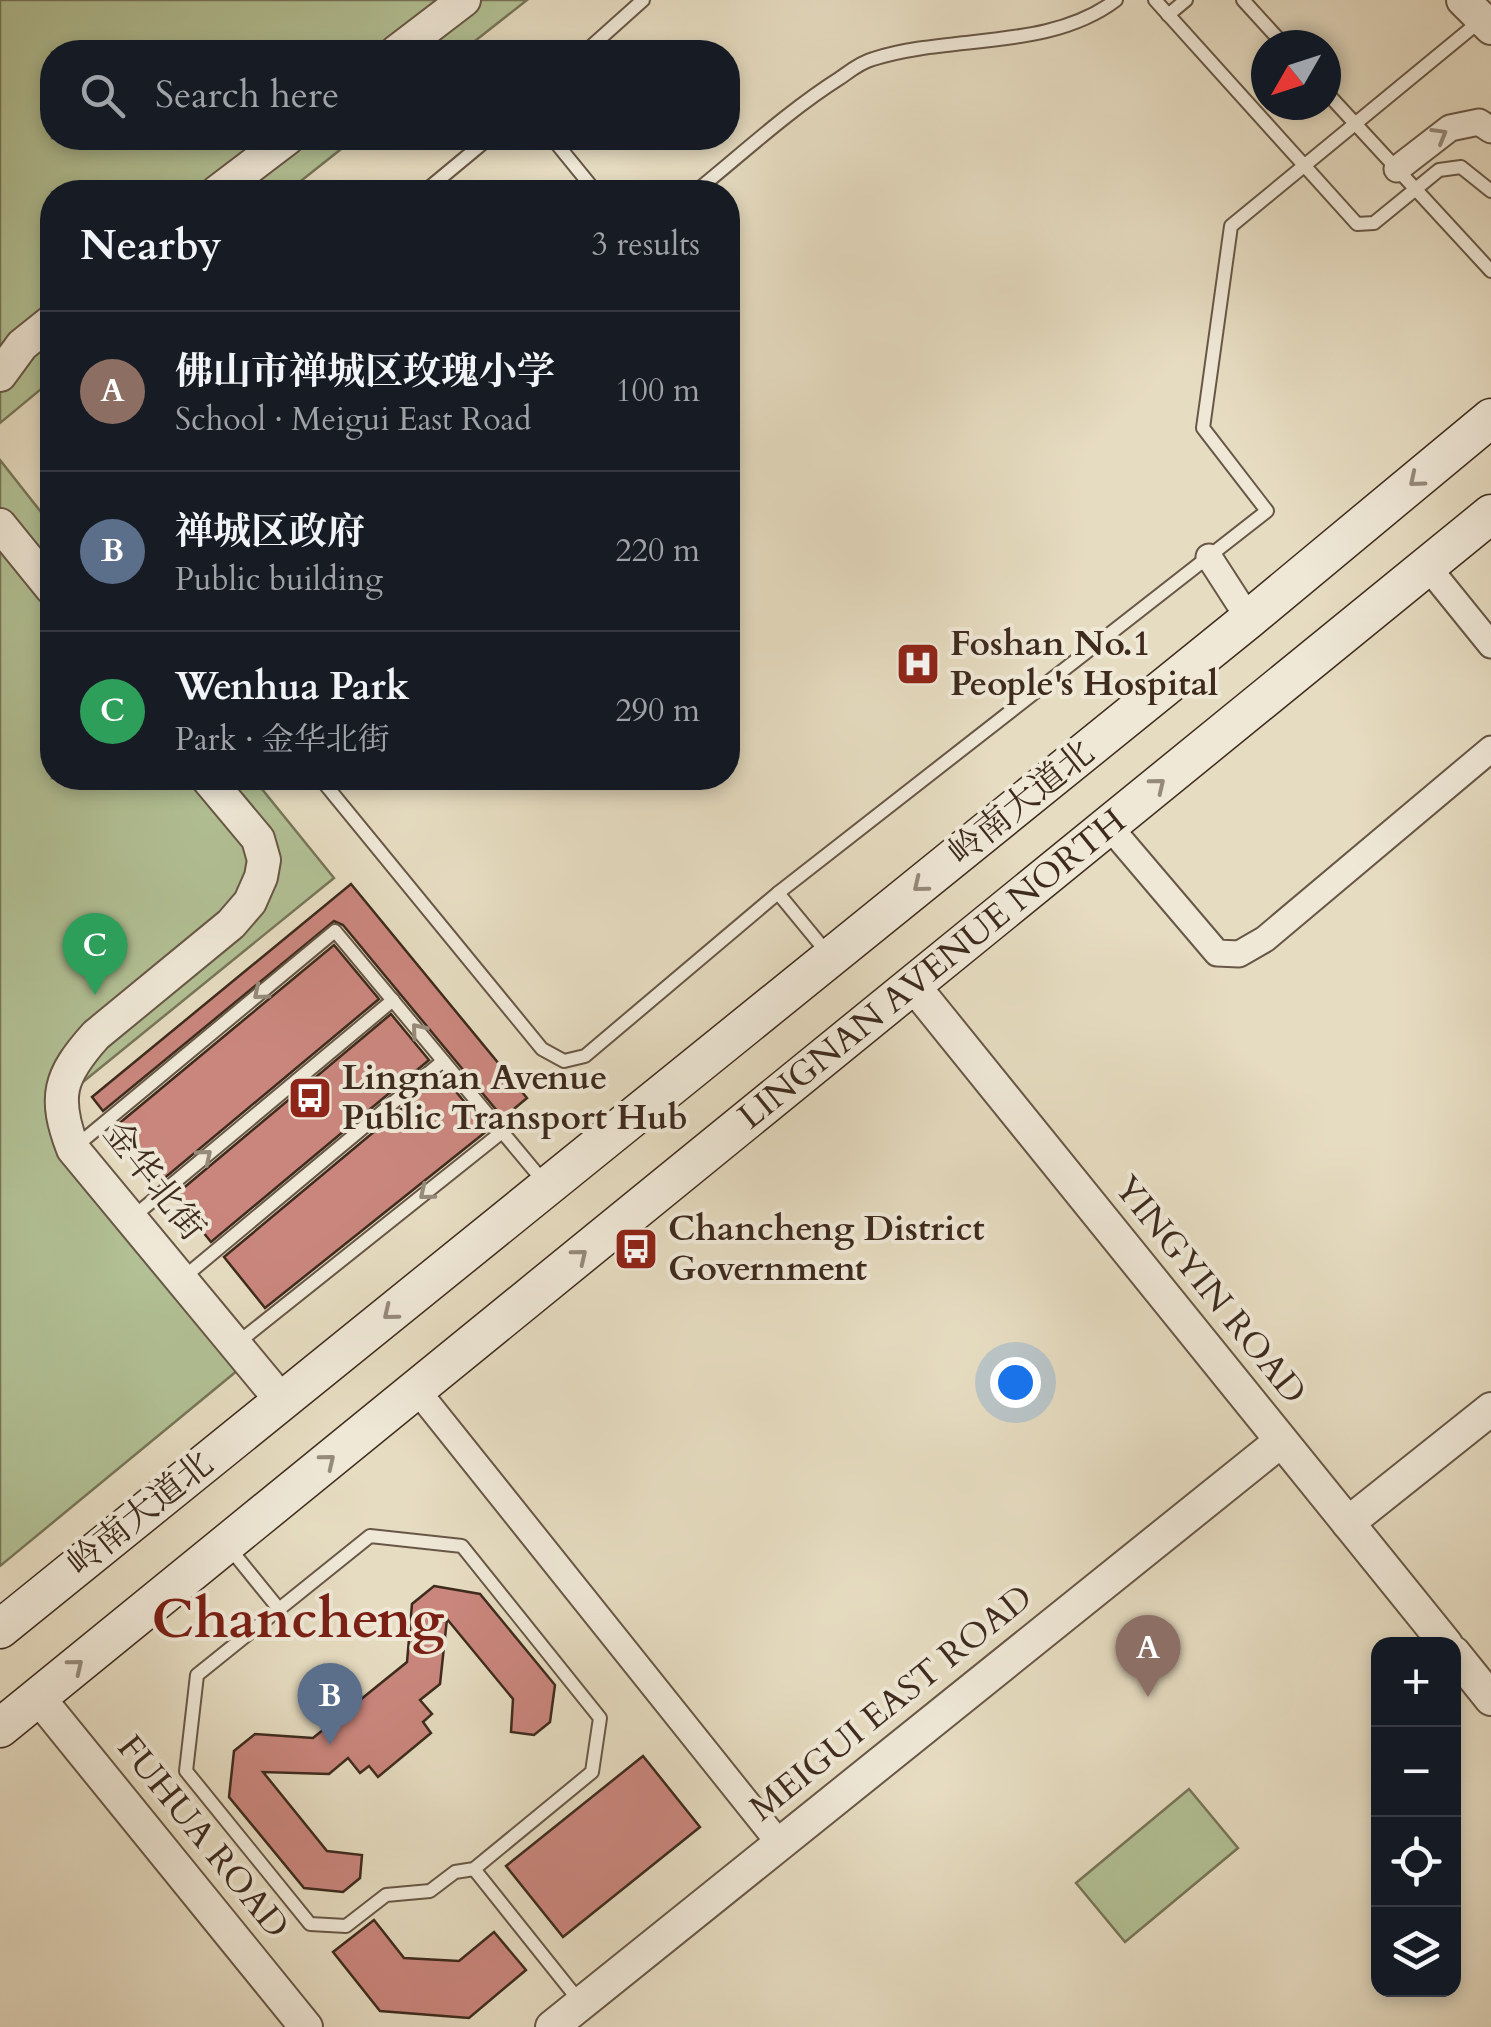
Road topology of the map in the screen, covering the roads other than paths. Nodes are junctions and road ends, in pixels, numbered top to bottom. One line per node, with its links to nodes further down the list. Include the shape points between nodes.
1 (464, 0): 10 (street)
2 (643, 0): 11 (lane)
3 (1116, 0): 23 (lane, via 1093,18 1034,34 869,59 814,94)
4 (1155, 0): 7 (lane)
5 (1186, 0): 7 (lane)
6 (1243, 0): 9 (lane)
7 (1168, 14): 18 (lane)
8 (1479, 16): 13 (lane)
9 (1270, 30)
10 (412, 40)
11 (598, 40)
12 (1341, 108): 13 (lane)
13 (1355, 123): 18 (lane); 19 (lane)
14 (1491, 130): 19 (street, one-way to 14, via 1450,128 1478,122)
15 (272, 150): 20 (street)
16 (475, 150): 21 (lane)
17 (562, 150): 22 (lane)
18 (1304, 165): 24 (lane, via 1358,224 1374,223); 32 (lane, via 1230,226 1203,428 1267,511)
19 (1397, 169): 24 (lane)
20 (233, 180)
21 (438, 180)
22 (586, 180)
23 (710, 180)
24 (1416, 189): 25 (lane, via 1439,170 1460,167); 26 (lane)
25 (1491, 191)
26 (1491, 271)
27 (40, 331): 28 (street)
28 (0, 375)
29 (1491, 418): 35 (main road, 岭南大道北, one-way to 35)
30 (1491, 514): 33 (main road, LINGNAN AVENUE NORTH)
31 (0, 525): 34 (street)
32 (1209, 557): 35 (street); 41 (lane)
33 (1427, 566): 36 (street); 40 (main road, LINGNAN AVENUE NORTH, one-way to 33)
34 (40, 574)
35 (1249, 619): 42 (main road, 岭南大道北, one-way to 42)
36 (1491, 645)
37 (1491, 749): 40 (street, via 1239,954 1217,953)
38 (218, 790): 47 (street, 金华北街, via 258,839 261,877 231,924 78,1054 60,1094)
39 (330, 790): 41 (lane, via 542,1049 564,1061 585,1056)
40 (1108, 826): 43 (main road, LINGNAN AVENUE NORTH)
41 (778, 893): 42 (lane)
42 (830, 957): 48 (main road, 岭南大道北)
43 (913, 985): 52 (main road, LINGNAN AVENUE NORTH, one-way to 43); 55 (street, YINGYIN ROAD)
44 (393, 1000): 45 (lane, one-way to 44); 47 (lane, one-way to 47, via 336,931); 49 (lane, one-way to 44)
45 (444, 1061): 46 (lane); 50 (lane)
46 (502, 1132): 48 (lane); 51 (lane, one-way to 51)
47 (73, 1149): 49 (street, 金华北街)
48 (548, 1186): 53 (main road, 岭南大道北, one-way to 53)
49 (131, 1218): 50 (street, 金华北街)
50 (181, 1280): 51 (street, 金华北街)
51 (235, 1344): 53 (street, 金华北街)
52 (416, 1389): 57 (main road, LINGNAN AVENUE NORTH, one-way to 52); 65 (street)
53 (281, 1400): 59 (main road, 岭南大道北)
54 (1491, 1409): 56 (street)
55 (1280, 1442): 56 (street, YINGYIN ROAD); 65 (street, MEIGUI EAST ROAD)
56 (1348, 1523): 60 (street, YINGYIN ROAD)
57 (226, 1544): 58 (lane); 62 (main road, LINGNAN AVENUE NORTH, one-way to 57)
58 (279, 1610): 66 (lane, via 197,1675 186,1771 310,1924 346,1926 386,1895 430,1892 455,1872); 66 (lane, via 370,1536 462,1546 600,1718 592,1772)
59 (0, 1629)
60 (1440, 1637)
61 (1461, 1662): 63 (street)
62 (38, 1697): 64 (main road, LINGNAN AVENUE NORTH); 68 (street, FUHUA ROAD)
63 (1491, 1700)
64 (0, 1728)
65 (780, 1844): 67 (street, MEIGUI EAST ROAD)
66 (474, 1868): 67 (lane)
67 (581, 2003): 69 (street, MEIGUI EAST ROAD)
68 (306, 2027)
69 (552, 2027)

